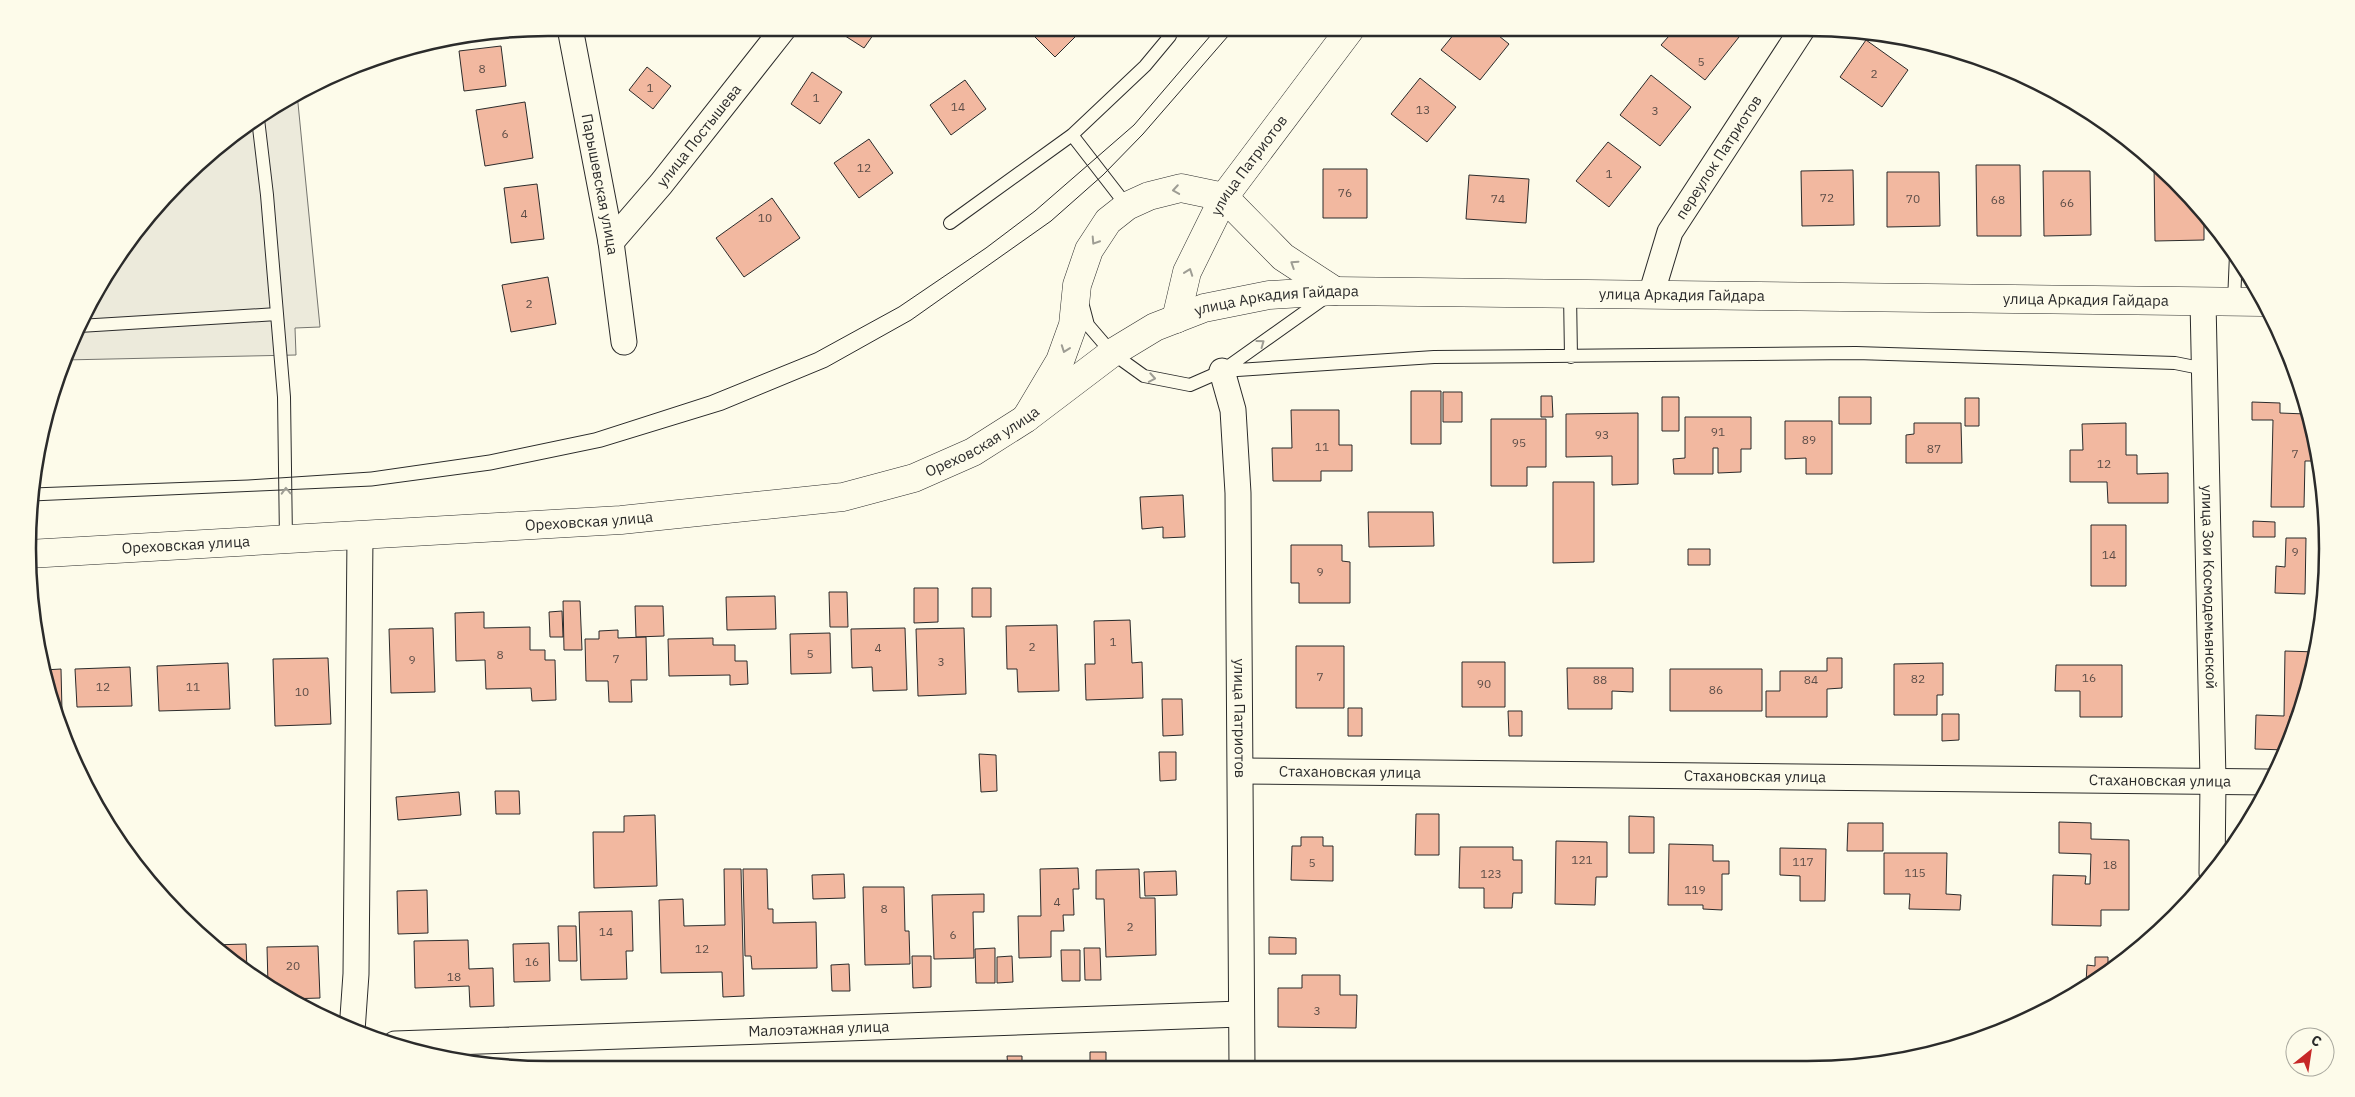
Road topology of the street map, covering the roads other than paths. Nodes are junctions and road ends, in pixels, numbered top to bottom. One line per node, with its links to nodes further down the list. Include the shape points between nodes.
1 (572, 36): 11 (street, Парышевская улица)
2 (778, 36): 11 (street, улица Постышева)
3 (1170, 36): 7 (lane, via 1145,66)
4 (1345, 36): 8 (main road, улица Патриотов)
5 (1798, 36): 16 (street, переулок Патриотов, via 1670,232)
6 (259, 127): 20 (lane)
7 (1072, 135): 9 (lane); 10 (lane)
8 (1224, 197): 9 (main road, one-way to 9, via 1181,188 1149,196); 14 (main road, one-way to 8, via 1283,257); 21 (main road, улица Патриотов, one-way to 8, via 1188,272)
9 (1127, 206): 13 (main road, one-way to 13, via 1108,221 1089,250)
10 (950, 223)
11 (611, 242): 23 (street, Парышевская улица)
12 (2235, 269): 18 (lane)
13 (1077, 285): 24 (lane, via 1088,325); 28 (main road, one-way to 28, via 1073,325 1060,361)
14 (1335, 291): 15 (main road, улица Аркадия Гайдара); 21 (main road, улица Аркадия Гайдара, via 1269,295 1204,308); 27 (lane, one-way to 14)
15 (1570, 294): 16 (main road, улица Аркадия Гайдара); 25 (lane)
16 (1650, 295): 17 (main road, улица Аркадия Гайдара)
17 (2203, 301): 18 (main road, улица Аркадия Гайдара); 26 (street, улица Зои Космодемьянской)
18 (2234, 302): 19 (main road, улица Аркадия Гайдара)
19 (2255, 302)
20 (277, 314): 22 (lane); 30 (lane, one-way to 20, via 284,397)
21 (1176, 319): 24 (main road, улица Аркадия Гайдара, via 1155,327)
22 (87, 325)
23 (624, 342)
24 (1112, 353): 27 (lane, one-way to 27, via 1144,376 1190,385); 28 (main road, Ореховская улица)
25 (1571, 357): 26 (lane, via 1856,353 2175,363); 27 (lane, via 1434,357)
26 (2205, 369): 33 (street, улица Зои Космодемьянской)
27 (1222, 371): 32 (street, улица Патриотов, via 1233,410 1238,493)
28 (1025, 419): 29 (main road, Ореховская улица, via 973,452 914,478 843,497 621,520)
29 (360, 536): 30 (main road, Ореховская улица); 37 (street, via 356,964)
30 (286, 540): 31 (main road, Ореховская улица)
31 (36, 554)
32 (1241, 771): 33 (street, Стахановская улица); 36 (street, улица Патриотов)
33 (2214, 781): 34 (street, Стахановская улица); 35 (street, улица Зои Космодемьянской)
34 (2262, 782)
35 (2212, 861)
36 (1241, 1014): 38 (street, Малоэтажная улица); 39 (street, улица Патриотов)
37 (353, 1022)
38 (417, 1043)
39 (1242, 1061)

